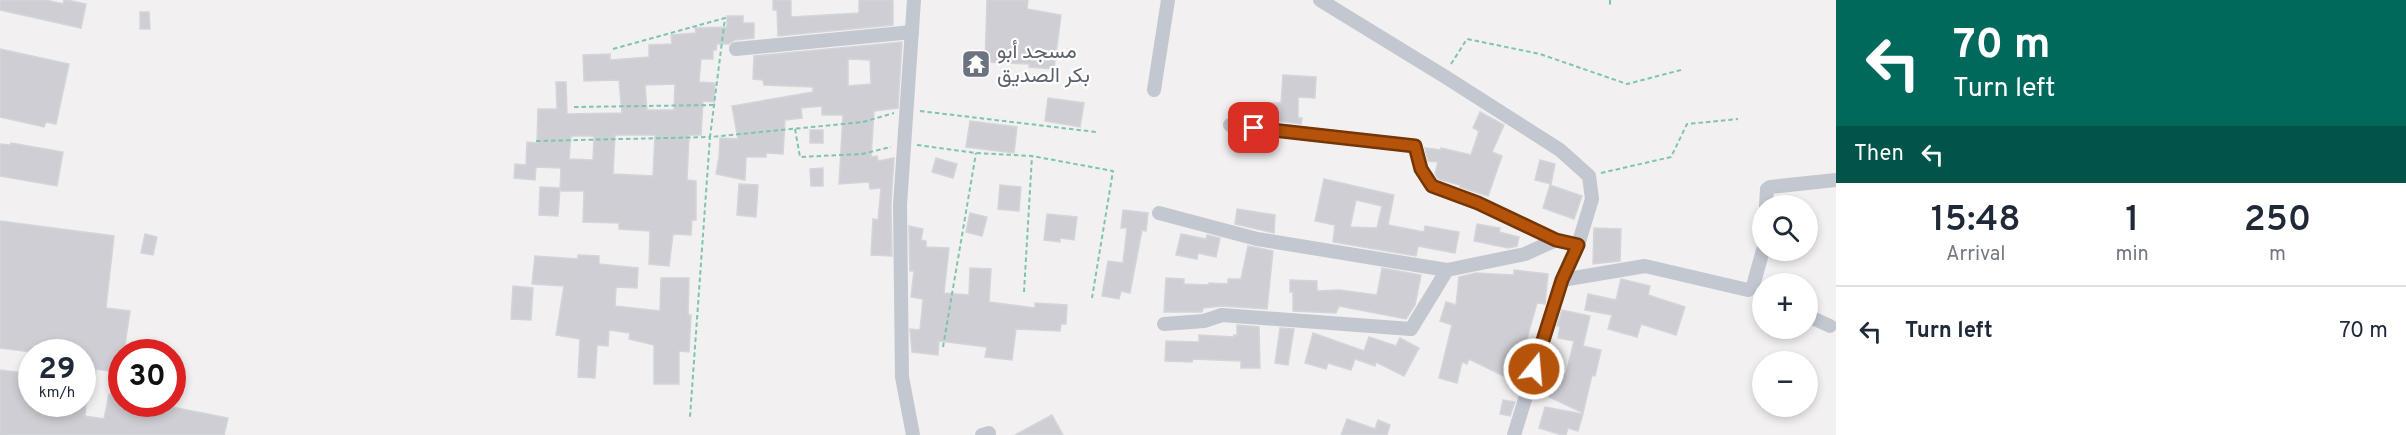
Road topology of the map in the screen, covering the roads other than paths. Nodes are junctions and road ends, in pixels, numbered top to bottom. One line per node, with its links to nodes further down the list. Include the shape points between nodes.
1 (914, 0): 4 (street)
2 (1168, 0): 6 (street)
3 (1320, 0): 12 (street, via 1560,150 1589,176 1592,199)
4 (912, 32): 5 (street); 21 (street, via 900,205 902,377)
5 (736, 49)
6 (1154, 90)
7 (1230, 125): 11 (street, via 1415,146 1421,169 1432,186)
8 (1836, 180): 9 (street, via 1770,187)
9 (1767, 195)
10 (1159, 213): 14 (street, via 1257,239)
11 (1556, 240): 12 (street); 14 (street, via 1525,254)
12 (1578, 245): 15 (street)
13 (1760, 261): 16 (street, via 1753,286)
14 (1447, 270): 19 (street, via 1411,329 1222,315 1204,321)
15 (1562, 280): 16 (street, via 1645,266); 22 (street)
16 (1748, 290): 17 (street)
17 (1752, 292)
18 (1818, 321): 20 (street)
19 (1164, 324)
20 (1830, 326)
21 (912, 435)
22 (1514, 435)

